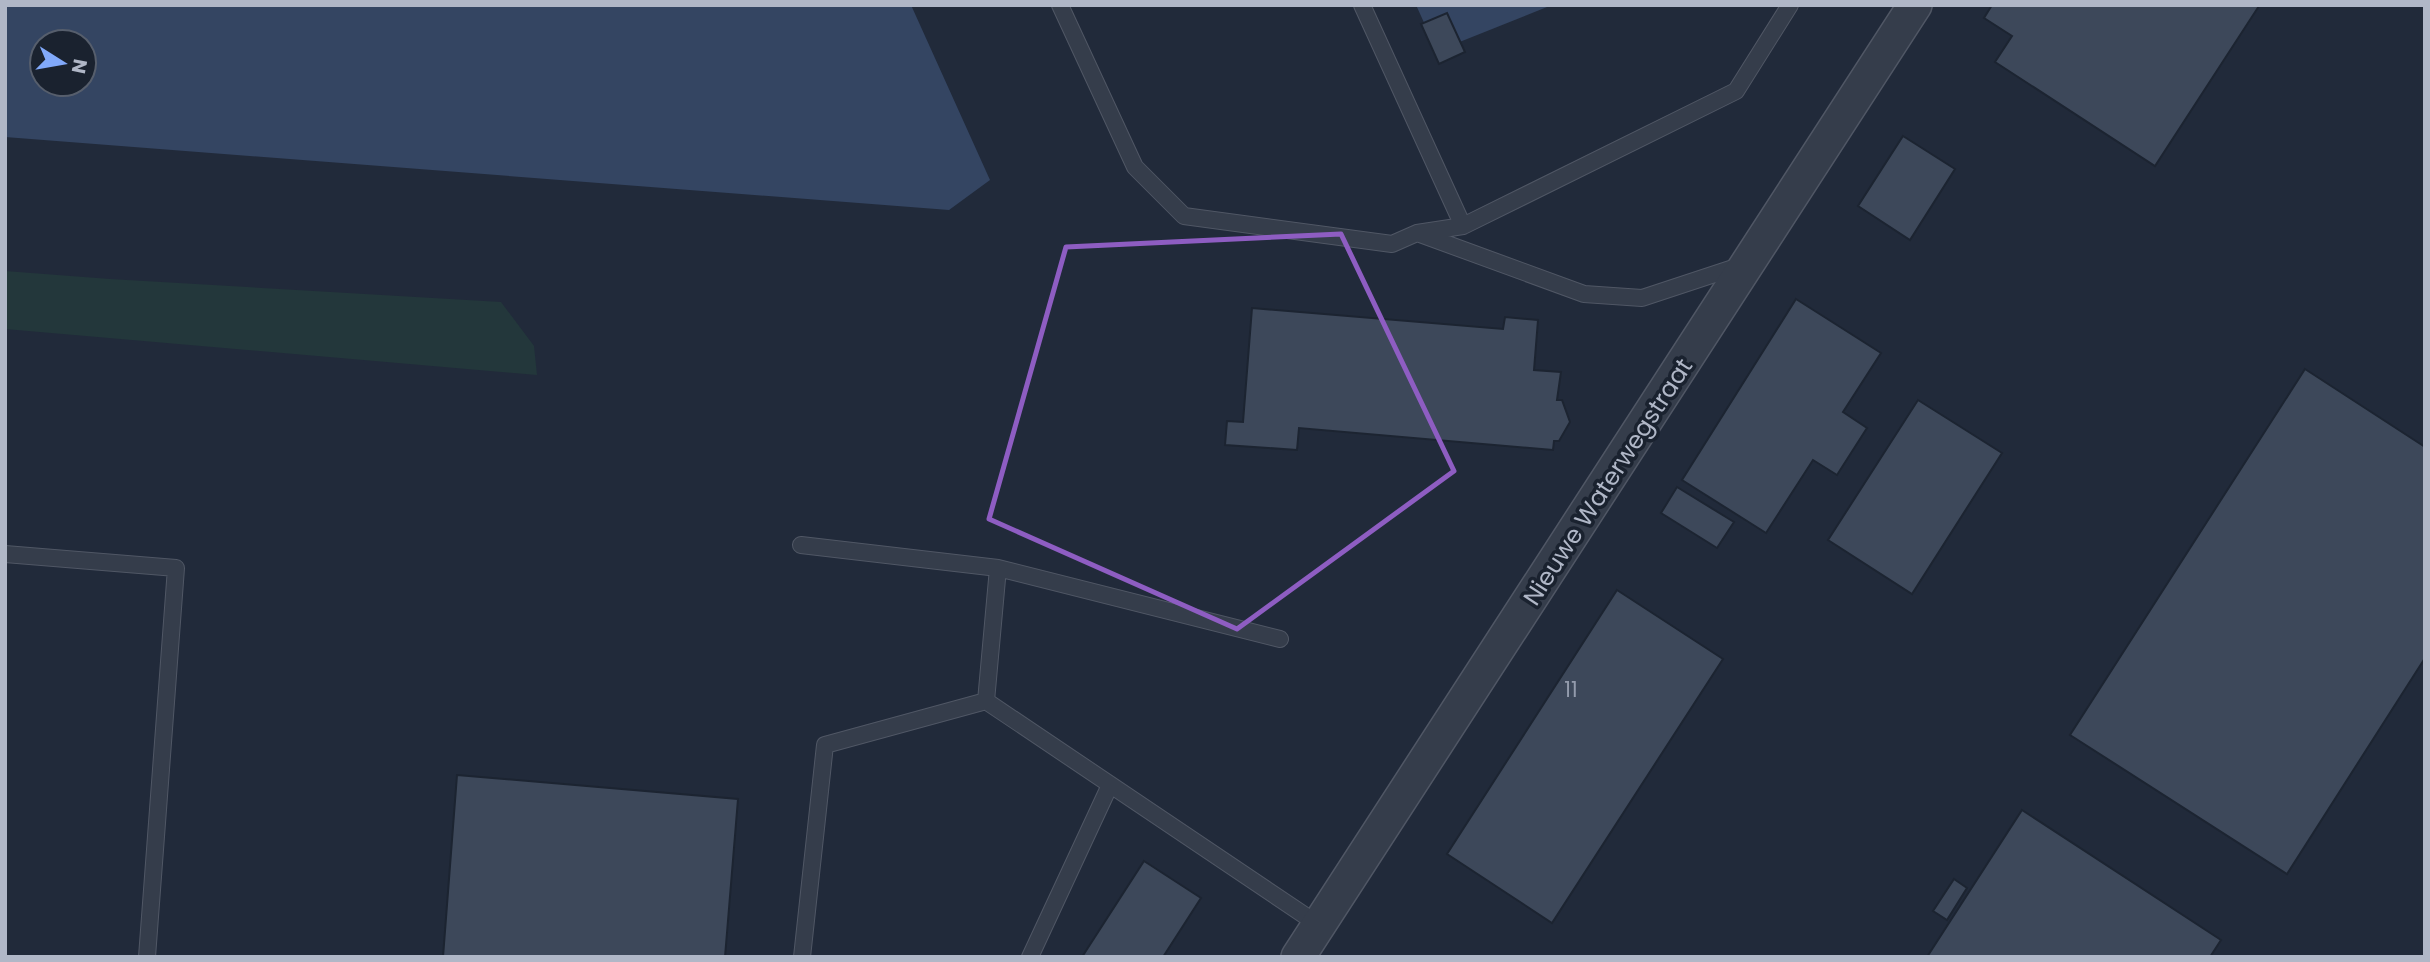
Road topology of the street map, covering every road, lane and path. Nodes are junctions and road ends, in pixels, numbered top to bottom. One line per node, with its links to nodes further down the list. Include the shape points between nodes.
1 (1060, 5): 6 (lane, via 1135,167 1184,216 1392,244)
2 (1362, 5): 5 (lane)
3 (1915, 5): 7 (street, Nieuwe Waterwegstraat)
4 (1788, 7): 5 (lane, via 1736,91)
5 (1463, 226): 6 (lane)
6 (1417, 233): 7 (lane, via 1584,294 1642,298)
7 (1751, 262): 14 (street, Nieuwe Waterwegstraat)
8 (802, 545): 10 (lane)
9 (5, 554): 15 (lane, via 176,568)
10 (998, 568): 11 (lane); 12 (lane)
11 (1280, 639)
12 (986, 701): 13 (lane); 16 (lane, via 825,745)
13 (1110, 785): 14 (lane); 17 (lane)
14 (1319, 925): 18 (street, Nieuwe Waterwegstraat)
15 (147, 957)
16 (802, 957)
17 (1030, 957)
18 (1298, 957)

